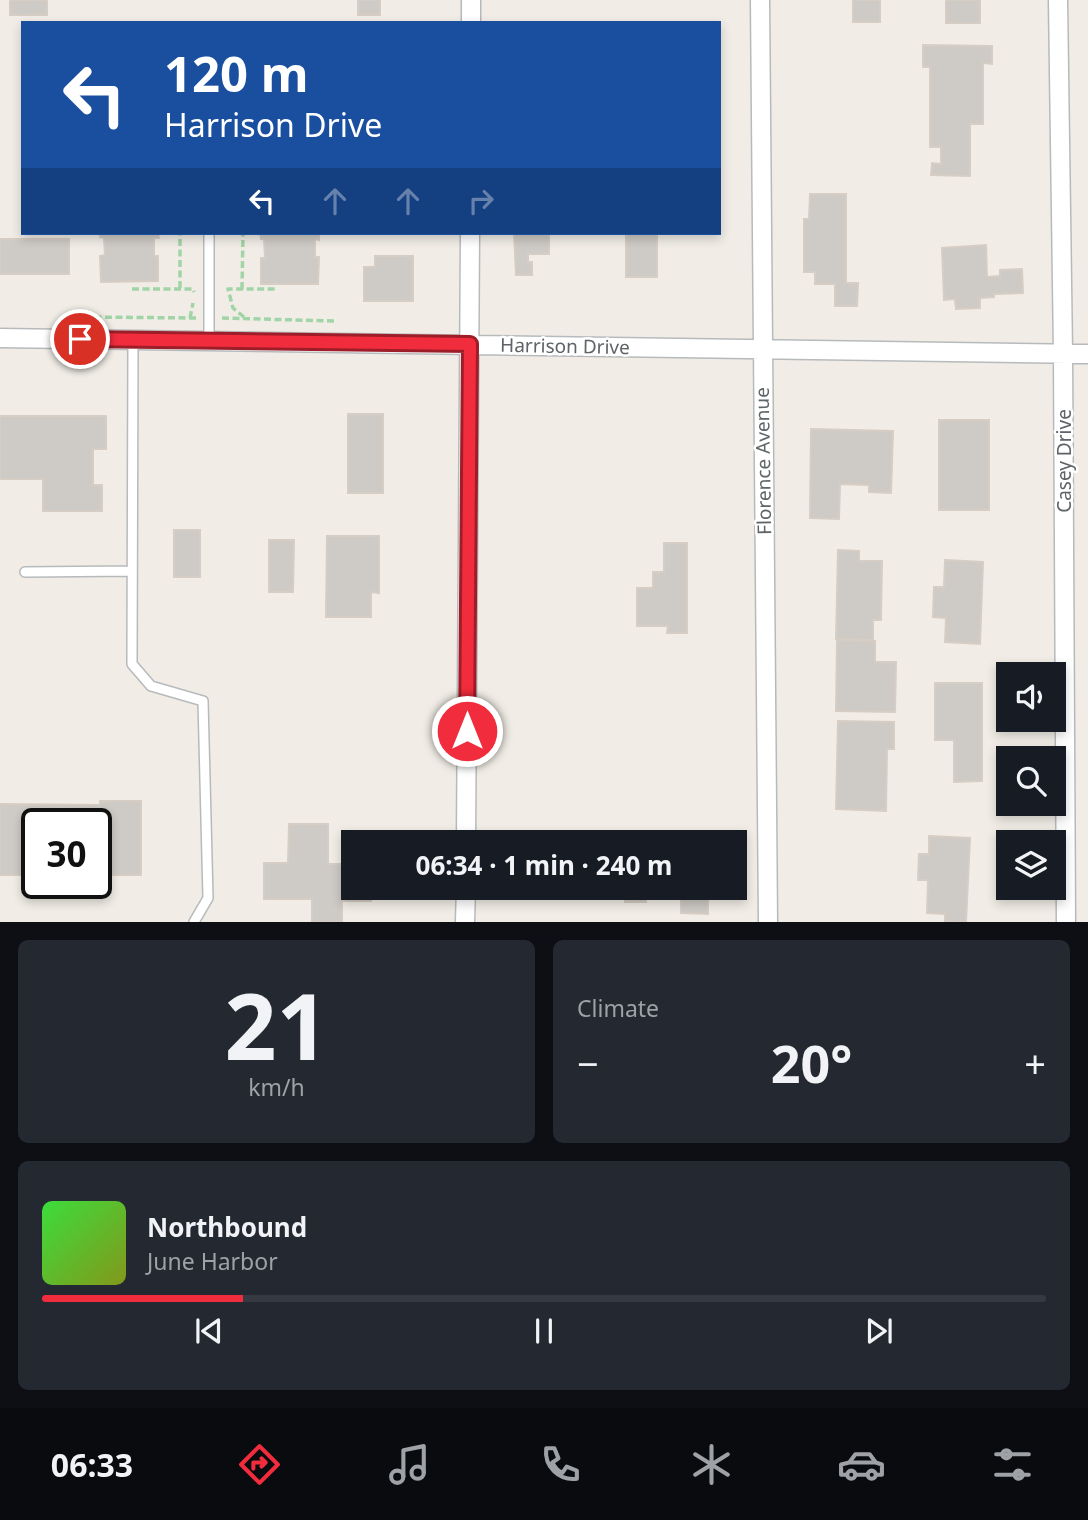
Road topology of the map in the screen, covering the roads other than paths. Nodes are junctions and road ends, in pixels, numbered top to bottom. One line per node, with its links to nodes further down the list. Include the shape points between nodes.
1 (471, 0): 4 (street)
2 (760, 0): 11 (street, Florence Avenue)
3 (1058, 0): 12 (street, Casey Drive)
4 (471, 21)
5 (209, 235): 9 (lane)
6 (470, 235): 10 (street)
7 (0, 338): 8 (street, Harrison Drive)
8 (133, 339): 9 (street, Harrison Drive); 15 (lane)
9 (209, 341): 10 (street, Harrison Drive)
10 (470, 344): 11 (street, Harrison Drive); 16 (street)
11 (762, 349): 12 (street, Harrison Drive); 20 (street, Florence Avenue)
12 (1063, 353): 13 (street, Harrison Drive); 21 (street, Casey Drive)
13 (1088, 354)
14 (25, 572): 15 (lane)
15 (131, 572): 18 (lane, via 132,664 151,686 203,701 208,898)
16 (466, 830)
17 (466, 900): 19 (street)
18 (194, 922)
19 (465, 922)
20 (768, 922)
21 (1066, 922)

